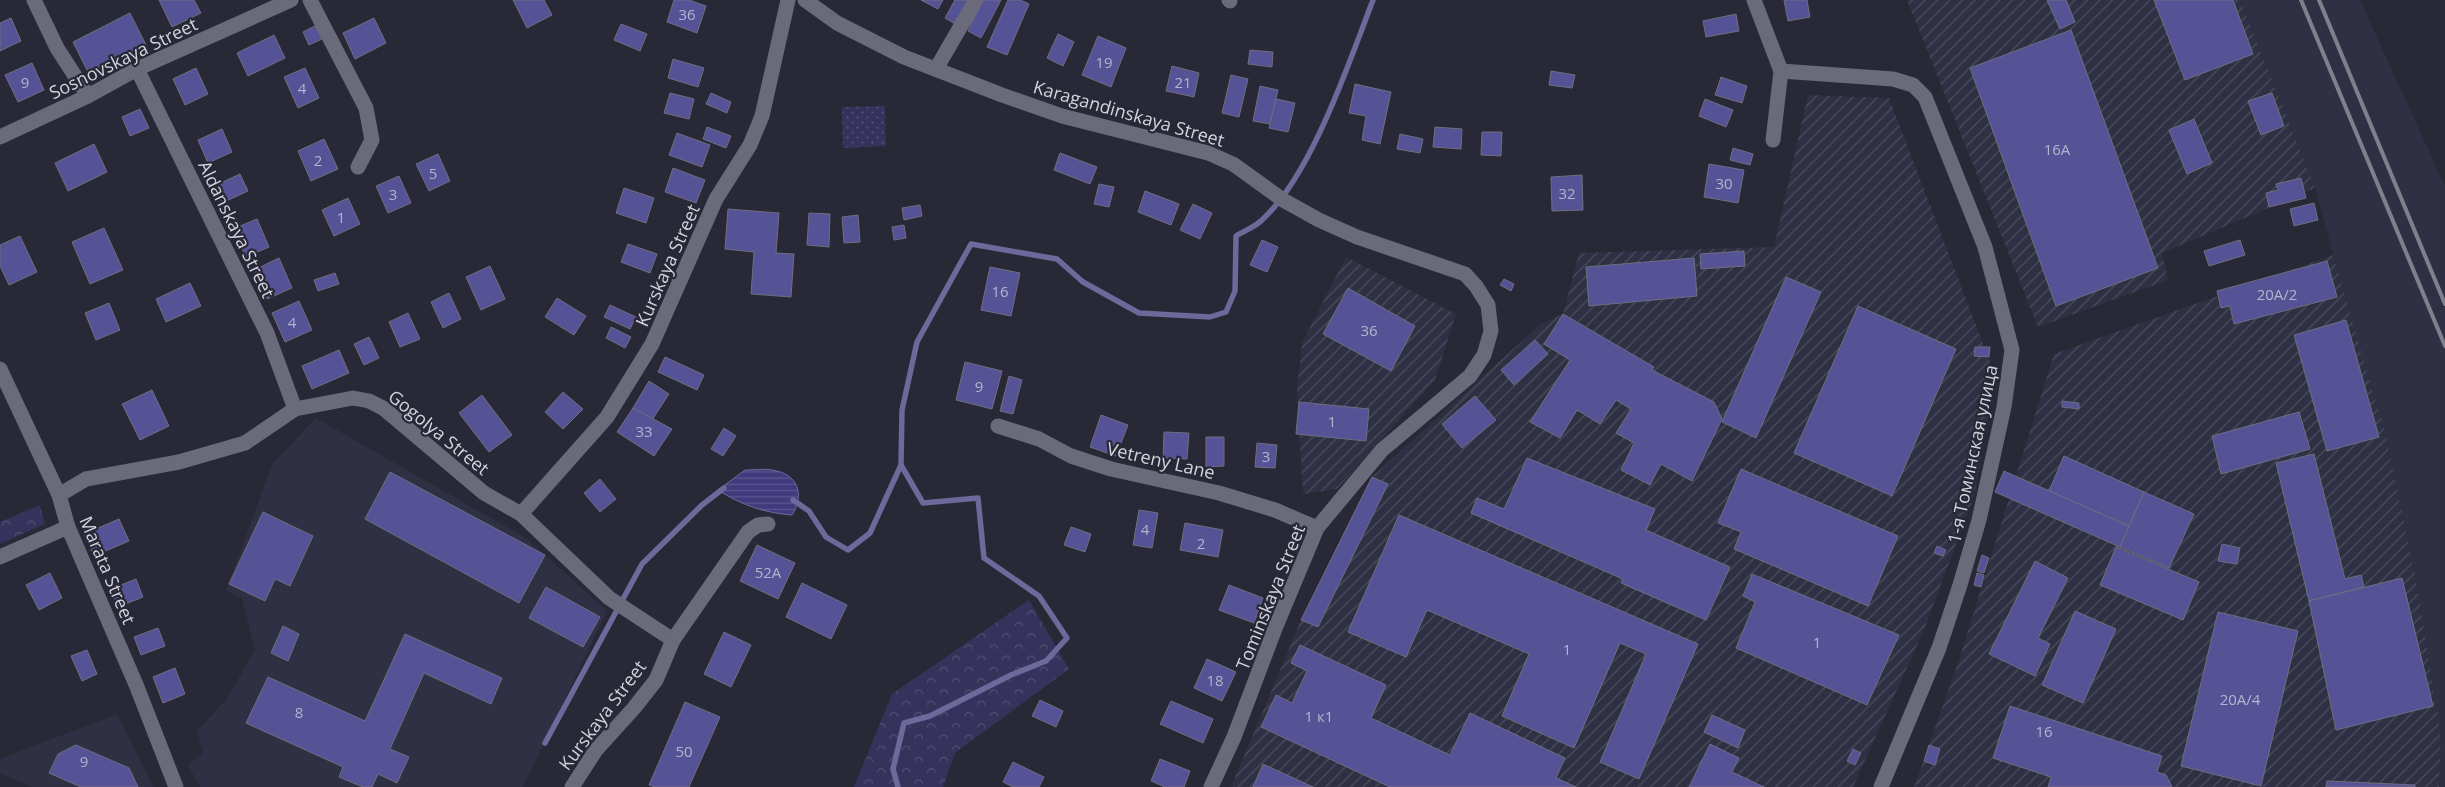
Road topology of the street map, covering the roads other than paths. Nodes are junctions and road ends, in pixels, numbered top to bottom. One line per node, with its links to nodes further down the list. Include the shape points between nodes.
1 (34, 0): 11 (street, via 57,48)
2 (291, 0): 8 (street, Sosnovskaya Street)
3 (310, 0): 14 (street, via 366,108 372,140)
4 (788, 0): 20 (street, Kurskaya Street, via 762,116 750,145 716,198 652,344 607,417)
5 (805, 0): 9 (street, Karagandinskaya Street, via 837,23)
6 (976, 0): 9 (street)
7 (1754, 0): 10 (street)
8 (137, 69): 11 (street, Sosnovskaya Street); 17 (street, Aldanskaya Street, via 267,333)
9 (936, 69): 15 (street, Karagandinskaya Street, via 1062,116 1208,153 1233,164 1283,200 1319,220 1357,237 1464,274 1488,305)
10 (1781, 70): 13 (street); 29 (street, 1-я Томинская улица, via 1893,80 1913,85 1925,97 1985,247 2012,350 2004,407 1979,520 1960,585 1939,648)
11 (88, 96): 12 (street, Sosnovskaya Street)
12 (0, 137)
13 (1773, 140)
14 (358, 167)
15 (1491, 330): 23 (street, Tominskaya Street, via 1484,355 1470,376 1382,450)
16 (0, 369): 19 (street, Marata Street)
17 (295, 408): 19 (street, Gogolya Street, via 245,443 179,462 86,479); 20 (street, Gogolya Street, via 353,398 369,401 383,408 484,494)
18 (998, 426): 23 (street, Vetreny Lane, via 1038,439 1071,456 1112,469 1219,493 1275,510)
19 (59, 495): 22 (street, Marata Street)
20 (521, 514): 25 (street, Gogolya Street, via 609,598)
21 (768, 524): 25 (street, Kurskaya Street, via 758,525 748,532)
22 (68, 526): 24 (street); 26 (street, Marata Street)
23 (1317, 528): 28 (street, Tominskaya Street)
24 (0, 557)
25 (673, 640): 27 (street, Kurskaya Street, via 656,680 596,750)
26 (176, 787)
27 (572, 787)
28 (1211, 787)
29 (1881, 787)

